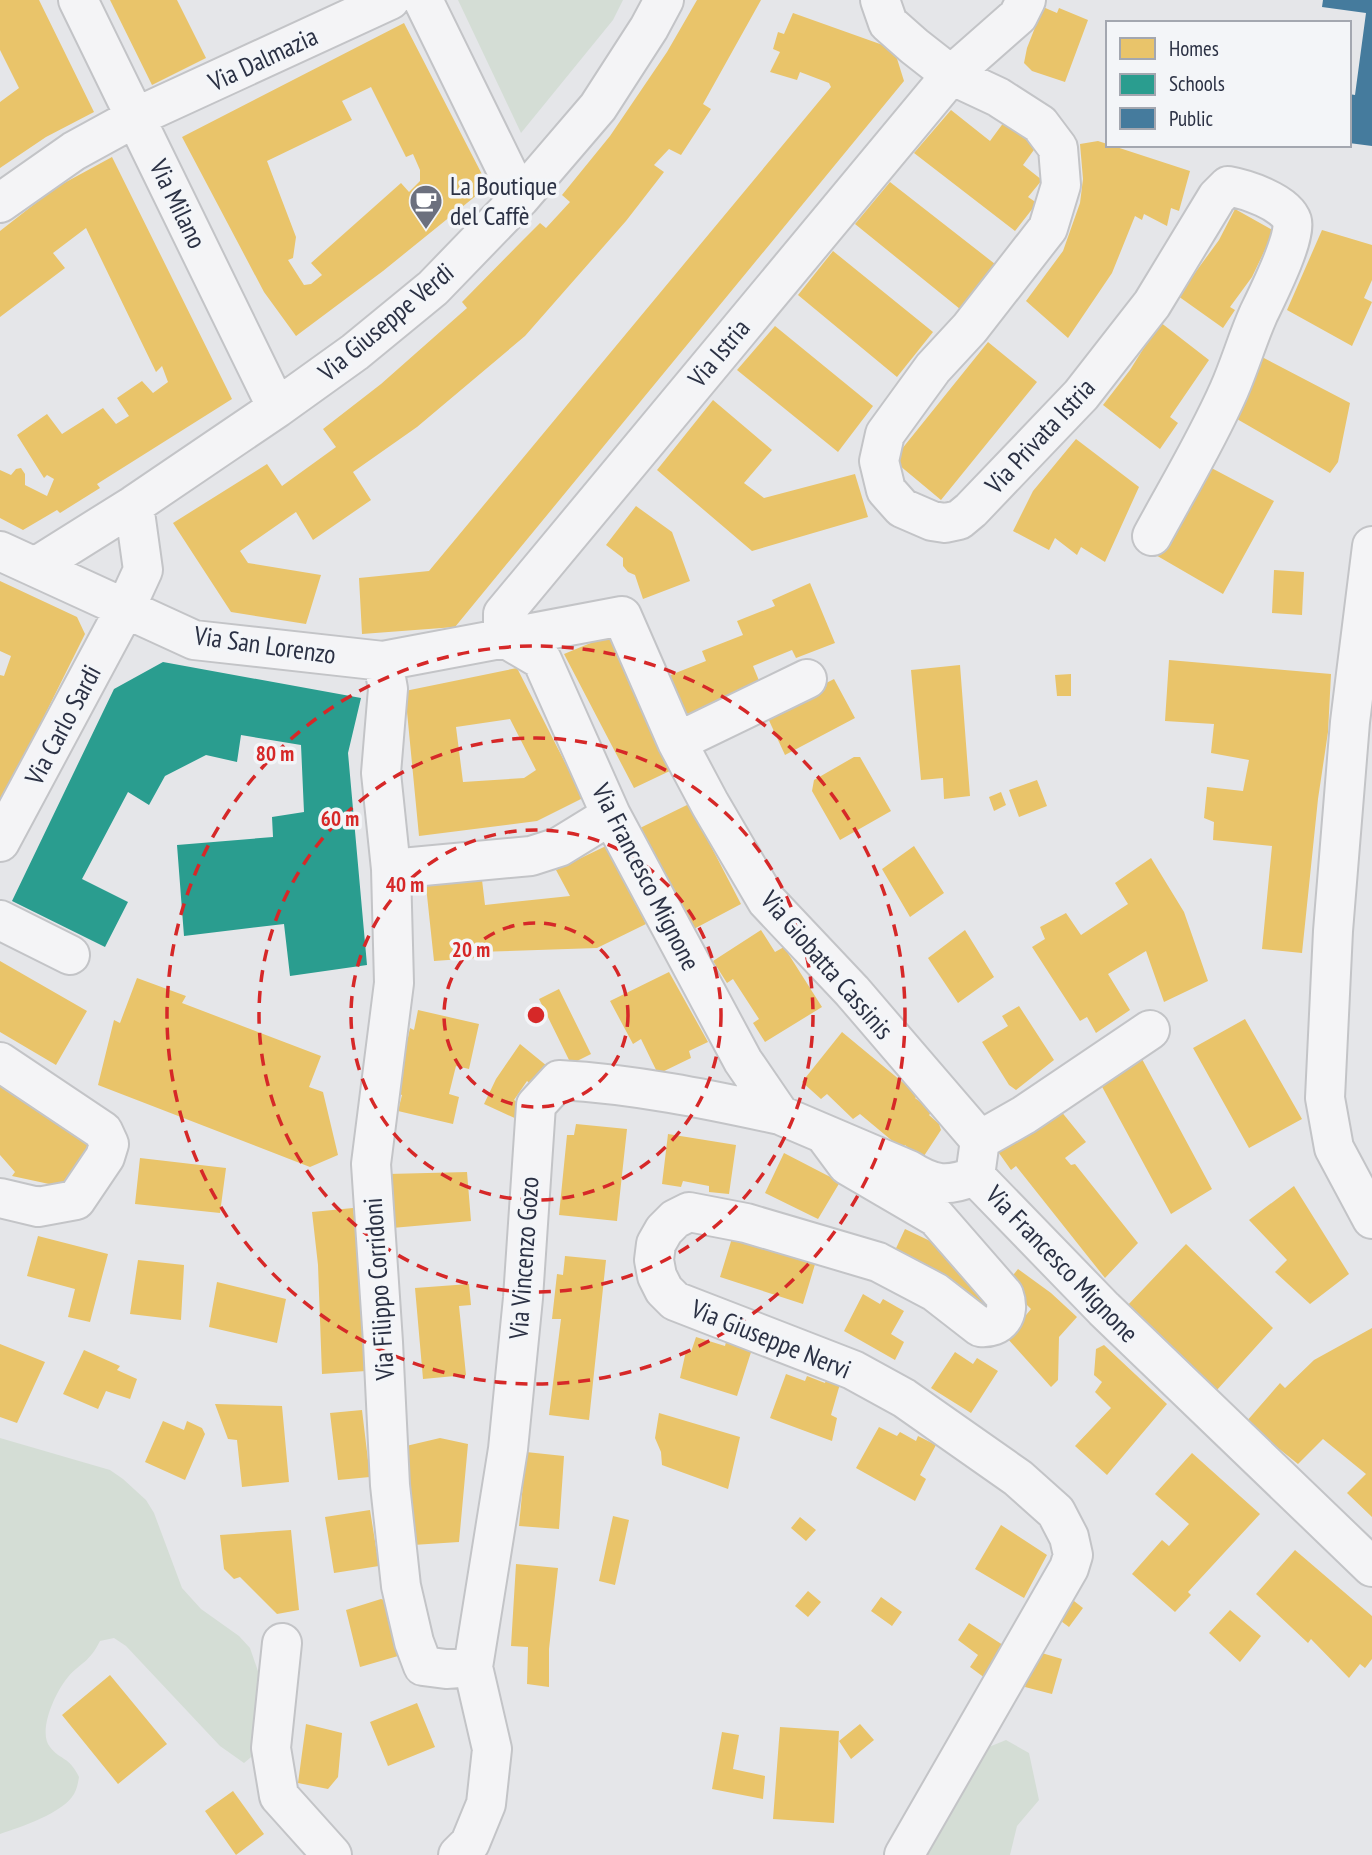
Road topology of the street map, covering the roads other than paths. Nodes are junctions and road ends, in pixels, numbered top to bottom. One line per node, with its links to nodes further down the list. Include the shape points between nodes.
1 (78, 0): 8 (street, Via Milano)
2 (390, 0): 8 (street, Via Dalmazia)
3 (423, 0): 9 (street)
4 (664, 0): 9 (street, Via Giuseppe Verdi, via 598,107)
5 (880, 0): 7 (street, via 888,23)
6 (1026, 0): 7 (street, Via Istria, via 1018,16)
7 (951, 75): 13 (street, Via Privata Istria, via 1040,124 1058,148 1061,185 1048,228 885,434 879,461 886,490 902,508 932,521 959,520 1081,395 1152,303 1228,186 1259,195 1285,210 1292,220 1281,264 1228,391); 19 (street, Via Istria, via 503,614)
8 (136, 117): 10 (street, Via Dalmazia, via 74,150); 11 (street, Via Milano)
9 (520, 198): 11 (street, Via Giuseppe Verdi, via 433,288)
10 (0, 203)
11 (277, 408): 12 (street, Via Giuseppe Verdi)
12 (134, 505): 16 (street, Via Giuseppe Verdi); 17 (street, Via Carlo Sardi, via 143,570)
13 (1152, 536)
14 (1372, 546): 21 (street)
15 (0, 551): 16 (street, Via San Lorenzo)
16 (35, 567): 17 (street, Via San Lorenzo)
17 (126, 607): 20 (street, Via San Lorenzo, via 194,640); 25 (street, Via Carlo Sardi)
18 (622, 616): 19 (street, Via San Lorenzo); 23 (street, Via Giobatta Cassinis)
19 (503, 637): 20 (street, Via San Lorenzo); 24 (street, Via Francesco Mignone, via 542,660)
20 (383, 661): 26 (street, Via Filippo Corridoni, via 388,689 381,773)
21 (1364, 666): 35 (street, via 1333,930 1325,1098 1334,1148)
22 (807, 679): 23 (street)
23 (677, 742): 33 (street, Via Giobatta Cassinis, via 767,901 852,991)
24 (611, 815): 26 (street, via 559,847 531,856); 31 (street, Via Francesco Mignone, via 743,1061)
25 (0, 842)
26 (391, 869): 38 (street, Via Filippo Corridoni, via 394,983 371,1164 390,1485 401,1587 423,1666)
27 (0, 920): 28 (street)
28 (69, 956)
29 (1150, 1030): 33 (street, Via Francesco Mignone, via 1024,1115)
30 (0, 1062): 34 (street, via 103,1131 109,1144 76,1200 38,1207)
31 (780, 1115): 32 (street, Via Francesco Mignone); 38 (street, Via Vincenzo Gozo, via 664,1092 559,1080 536,1105 508,1449)
32 (824, 1134): 33 (street, Via Francesco Mignone, via 928,1182 957,1184); 41 (street, Via Giuseppe Nervi, via 847,1165 936,1217 1004,1295 1007,1309 1001,1322 980,1327 935,1292 878,1262 746,1223 688,1212 675,1219 656,1244 654,1260 664,1290 675,1301 853,1370 904,1398 1018,1478 1056,1512 1073,1555)
33 (978, 1158): 36 (street, Via Francesco Mignone, via 1104,1309)
34 (0, 1198)
35 (1372, 1219)
36 (1372, 1567)
37 (282, 1643): 39 (street, via 271,1748 279,1796)
38 (473, 1667): 40 (street, via 492,1749 486,1804 470,1843)
39 (332, 1855)
40 (458, 1855)
41 (904, 1855)

